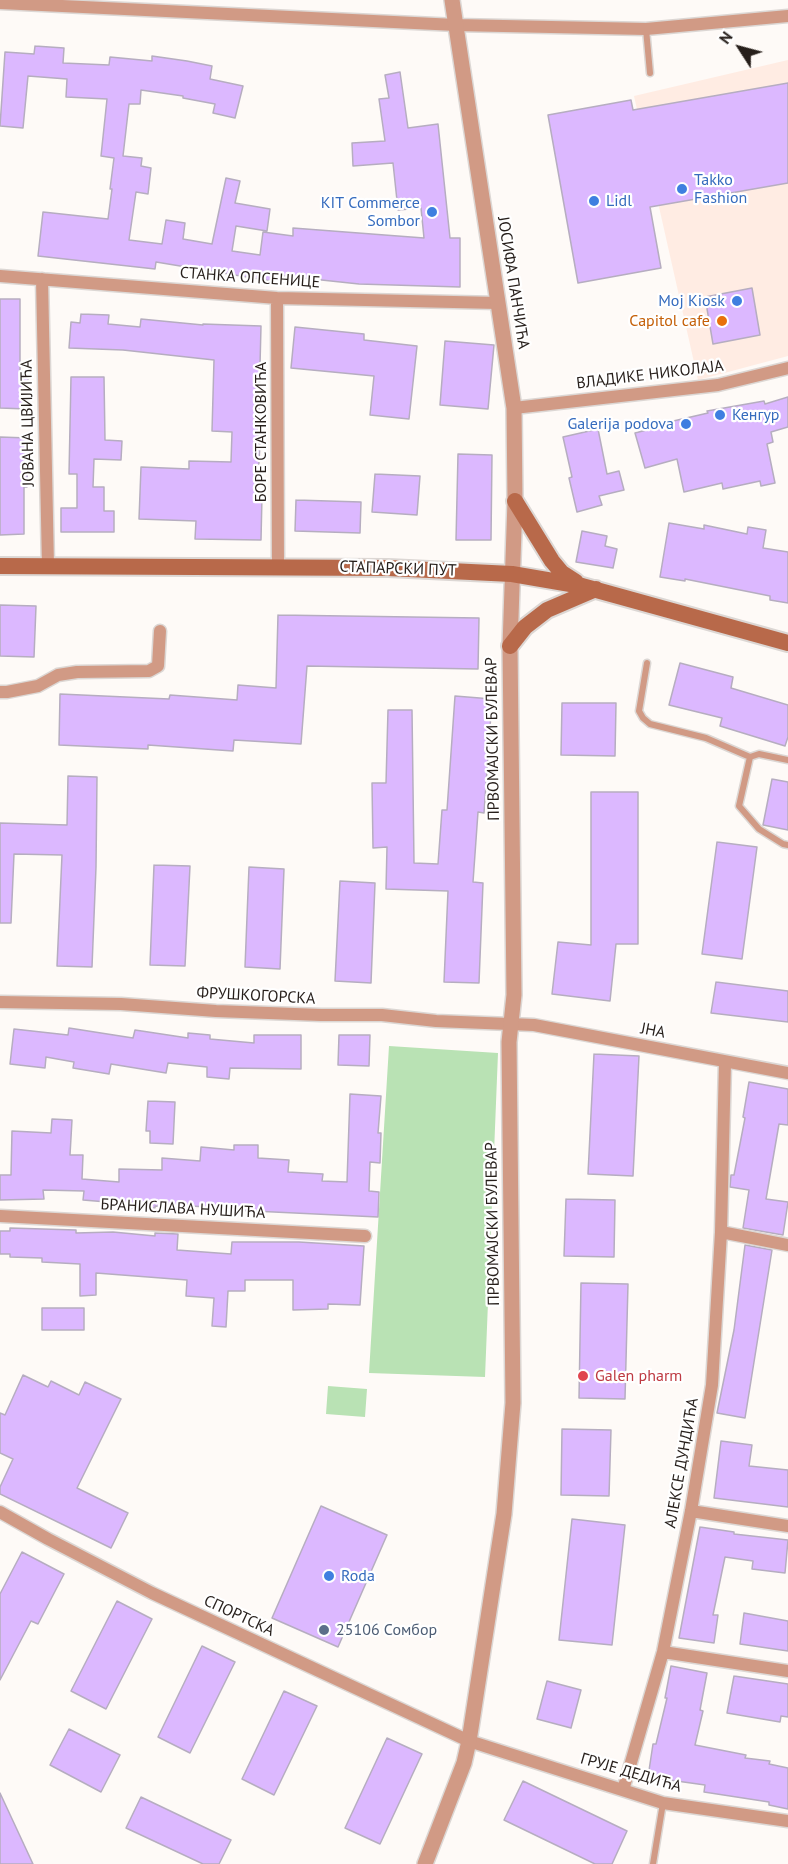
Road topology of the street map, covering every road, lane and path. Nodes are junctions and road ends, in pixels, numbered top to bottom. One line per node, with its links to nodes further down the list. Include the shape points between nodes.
1 (452, 0): 4 (street, ЈОСИФА ПАНЧИЋА)
2 (0, 3): 4 (street)
3 (788, 16): 5 (street)
4 (456, 25): 5 (street); 10 (street, ЈОСИФА ПАНЧИЋА)
5 (646, 28): 6 (lane)
6 (650, 73)
7 (0, 276): 8 (street, СТАНКА ОПСЕНИЦЕ)
8 (42, 279): 9 (street, СТАНКА ОПСЕНИЦЕ); 15 (street, ЈОВАНА ЦВИЈИЋА)
9 (277, 298): 10 (street, СТАНКА ОПСЕНИЦЕ); 16 (street, БОРЕ СТАНКОВИЋА)
10 (498, 303): 12 (street, ЈОСИФА ПАНЧИЋА)
11 (788, 368): 12 (street, ВЛАДИКЕ НИКОЛАЈА, via 717,385)
12 (514, 408): 13 (street, ЈОСИФА ПАНЧИЋА)
13 (516, 501): 17 (street, ЈОСИФА ПАНЧИЋА); 18 (main road, via 562,573)
14 (0, 566): 15 (main road, СТАПАРСКИ ПУТ)
15 (48, 566): 16 (main road, СТАПАРСКИ ПУТ)
16 (278, 567): 17 (main road, СТАПАРСКИ ПУТ)
17 (512, 574): 18 (main road, СТАПАРСКИ ПУТ); 21 (street, ПРВОМАЈСКИ БУЛЕВАР)
18 (589, 587): 20 (main road, СТАПАРСКИ ПУТ); 21 (main road, via 547,610 525,627)
19 (160, 631): 23 (street, via 158,666 149,671 77,672 58,675 38,686)
20 (788, 643)
21 (510, 646): 28 (street, ПРВОМАЈСКИ БУЛЕВАР, via 514,983)
22 (647, 663): 24 (lane, via 639,711 643,718 650,724 706,738)
23 (0, 692)
24 (750, 757): 25 (lane, via 759,754); 26 (lane, via 739,806 759,829)
25 (788, 760)
26 (788, 845)
27 (0, 1002): 28 (street, ФРУШКОГОРСКА)
28 (510, 1023): 29 (street, ЈНА, via 534,1024); 40 (street, ПРВОМАЈСКИ БУЛЕВАР, via 513,1403 504,1514)
29 (725, 1062): 30 (street, ЈНА); 32 (street, АЛЕКСЕ ДУНДИЋА)
30 (788, 1073)
31 (0, 1216): 33 (street, БРАНИСЛАВА НУШИЋА)
32 (721, 1232): 34 (street); 35 (street, АЛЕКСЕ ДУНДИЋА, via 712,1385)
33 (365, 1236)
34 (788, 1245)
35 (691, 1511): 37 (street); 38 (street, АЛЕКСЕ ДУНДИЋА)
36 (0, 1512): 40 (street, СПОРТСКА, via 152,1593)
37 (788, 1526)
38 (663, 1652): 39 (street); 41 (street, АЛЕКСЕ ДУНДИЋА)
39 (788, 1671)
40 (469, 1741): 41 (street, ГРУЈЕ ДЕДИЋА); 44 (street, ПРВОМАЈСКИ БУЛЕВАР)
41 (623, 1790): 42 (street, ГРУЈЕ ДЕДИЋА)
42 (663, 1803): 43 (street, ГРУЈЕ ДЕДИЋА); 45 (lane)
43 (788, 1821)
44 (425, 1864)
45 (653, 1864)

